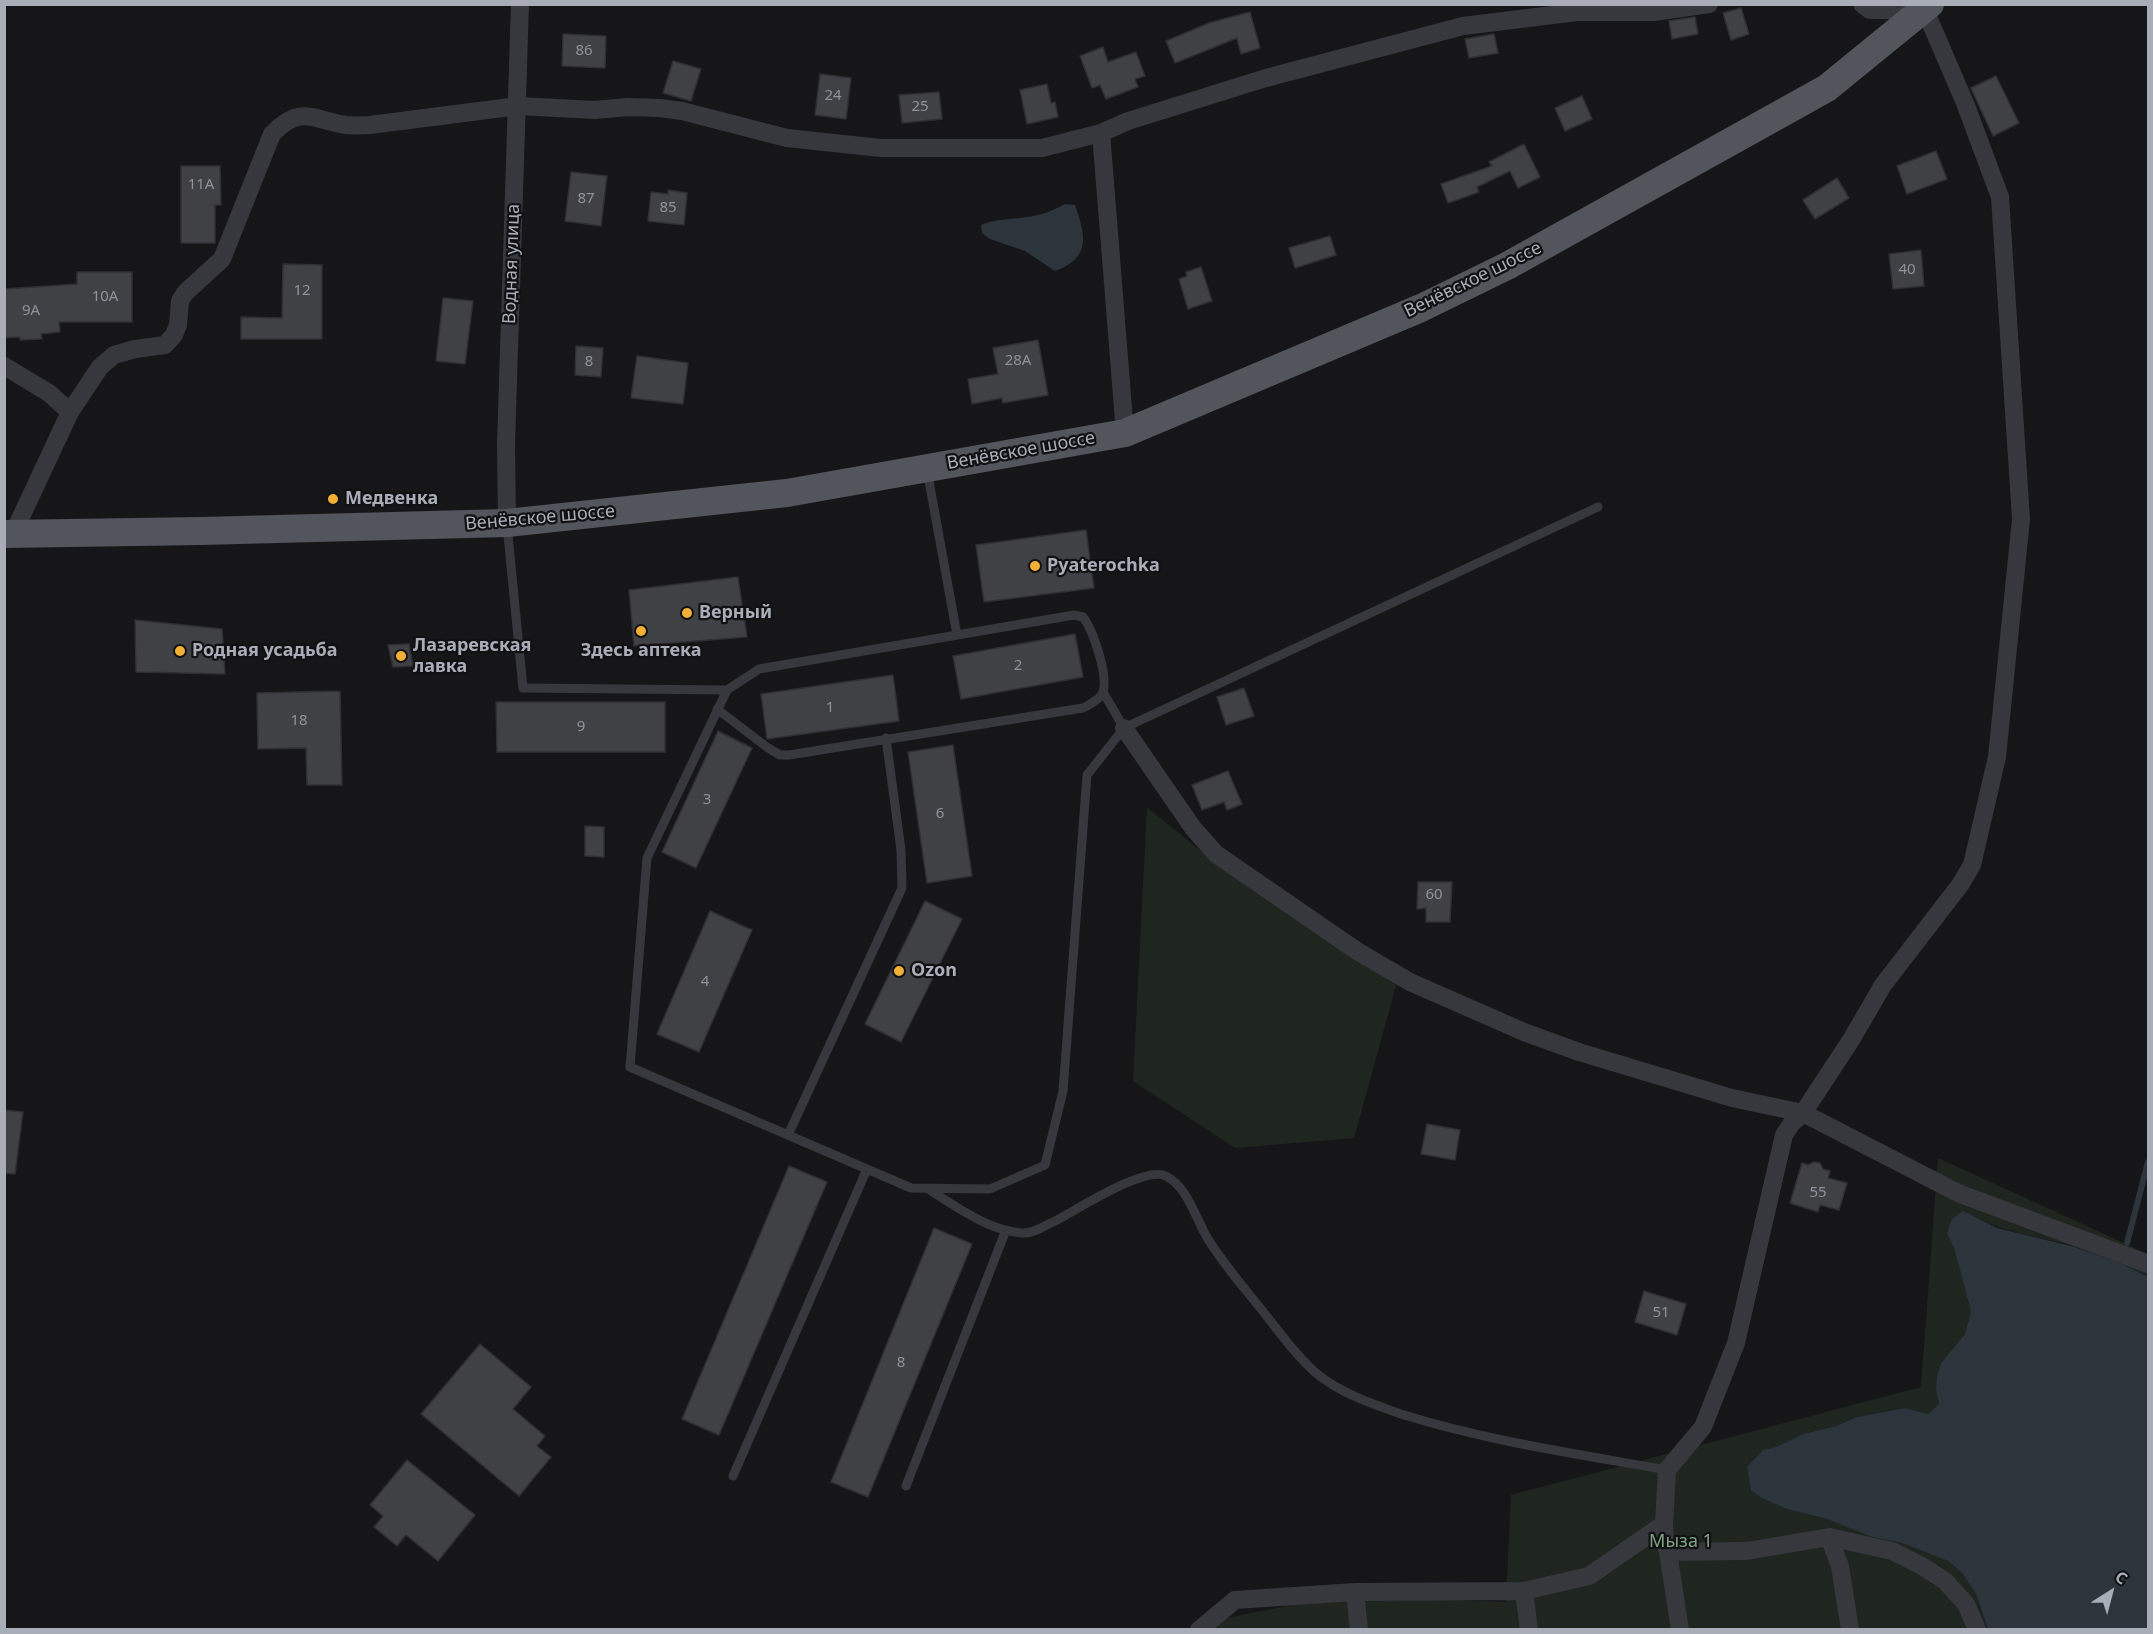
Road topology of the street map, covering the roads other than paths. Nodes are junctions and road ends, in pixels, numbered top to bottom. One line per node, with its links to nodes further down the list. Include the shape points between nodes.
1 (520, 4): 5 (street, Водная улица)
2 (1709, 4): 6 (street, via 1654,12 1577,12 1463,26 1256,82)
3 (1862, 4): 4 (street, via 1870,10)
4 (1927, 7): 9 (main road, Венёвское шоссе, via 1827,88 1507,266 1421,308); 20 (street, via 2000,197 2021,519 1996,758 1972,865 1883,985)
5 (518, 106): 6 (street, via 660,108 787,138 881,148 1042,148); 8 (street, via 370,125 346,125 314,116 282,123 272,134 222,259 184,293 174,335 165,345 114,355 100,367); 12 (street, Водная улица, via 506,433)
6 (1101, 133): 9 (street)
7 (4, 366): 8 (street, via 49,393)
8 (70, 412): 13 (street)
9 (1125, 433): 10 (main road, Венёвское шоссе)
10 (927, 468): 12 (main road, Венёвское шоссе, via 787,493); 14 (lane)
11 (1598, 507): 18 (lane)
12 (507, 523): 13 (main road, Венёвское шоссе); 15 (lane, via 523,688)
13 (9, 534)
14 (957, 635): 15 (lane, via 759,669); 16 (lane, via 1056,617 1083,618 1095,639)
15 (727, 690): 17 (lane)
16 (1103, 692): 18 (lane); 19 (lane, via 1083,708)
17 (717, 709): 19 (lane, via 780,755); 21 (lane, via 647,858 630,1067)
18 (1124, 728): 20 (street, via 1193,828 1216,854 1357,951 1410,982 1579,1052 1732,1098); 23 (lane, via 1087,775 1063,1091 1045,1165 990,1189)
19 (886, 738): 21 (lane, via 901,850 902,888)
20 (1803, 1113): 25 (street, via 1958,1194); 26 (street, via 1784,1135 1736,1342 1720,1386 1703,1427)
21 (788, 1136): 22 (lane)
22 (867, 1169): 23 (lane, via 911,1188); 27 (lane)
23 (926, 1188): 24 (lane, via 977,1219)
24 (1006, 1230): 26 (lane, via 1025,1233 1040,1229 1134,1179 1155,1173 1166,1176 1180,1188 1229,1269 1296,1351 1330,1383 1384,1408 1438,1426); 28 (lane)
25 (2148, 1264)
26 (1667, 1470): 29 (street)
27 (733, 1476)
28 (906, 1486)
29 (1664, 1524): 31 (street); 32 (street, via 1589,1576)
30 (1829, 1537): 31 (street, via 1747,1551); 38 (street, via 1840,1566); 39 (street, via 1892,1551 1922,1566 1945,1581 1966,1604)
31 (1668, 1552): 37 (street)
32 (1524, 1590): 33 (street); 36 (street)
33 (1355, 1592): 34 (street, via 1235,1600); 35 (street)
34 (1199, 1629)
35 (1359, 1629)
36 (1529, 1629)
37 (1680, 1629)
38 (1850, 1629)
39 (1977, 1629)

